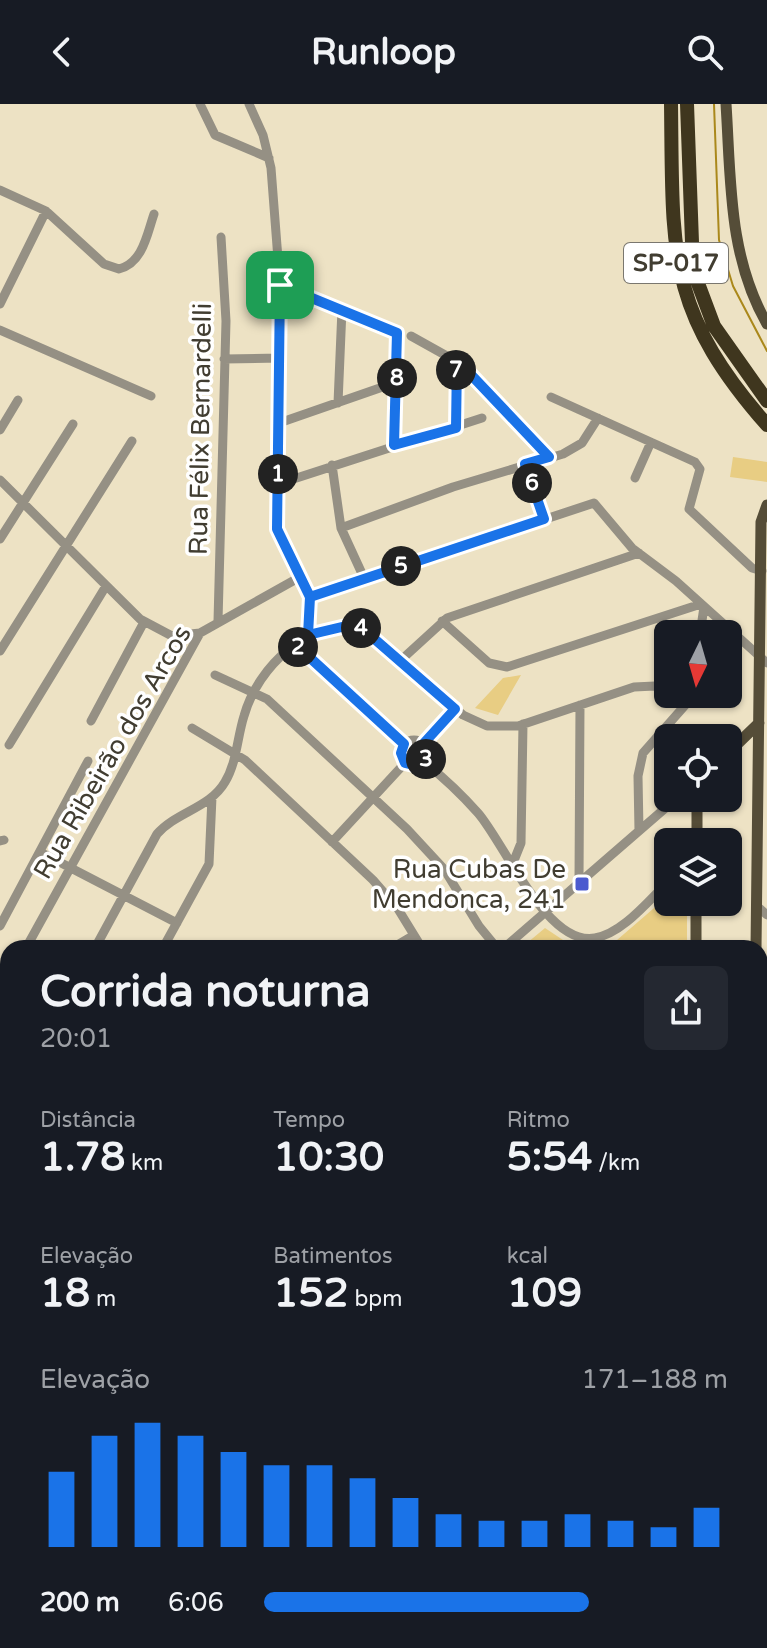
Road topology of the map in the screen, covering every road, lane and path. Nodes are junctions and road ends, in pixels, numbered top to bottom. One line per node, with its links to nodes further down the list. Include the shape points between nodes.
1 (200, 104): 6 (street, via 218,137)
2 (249, 104): 6 (street)
3 (671, 104): 30 (highway, SP-017, via 673,236 691,314 703,339)
4 (687, 104): 22 (highway, SP-017, via 693,270 714,326)
5 (726, 104): 14 (main road, via 736,243 749,289)
6 (269, 158): 11 (street)
7 (0, 190): 8 (street)
8 (46, 211): 9 (street, via 104,264 119,269 139,254); 12 (street)
9 (154, 214)
10 (221, 237): 18 (street, Rua Félix Bernardelli)
11 (280, 285): 13 (street); 17 (street)
12 (0, 304)
13 (342, 309): 20 (street, via 397,333); 25 (street)
14 (767, 324)
15 (0, 330): 21 (street)
16 (411, 336): 19 (street)
17 (280, 358): 18 (street); 28 (street)
18 (224, 359): 57 (street, Rua Félix Bernardelli)
19 (457, 360): 31 (street); 36 (street)
20 (397, 382): 25 (street); 35 (street)
21 (151, 396)
22 (762, 396)
23 (551, 397): 27 (street)
24 (18, 400): 32 (street)
25 (338, 403): 28 (street)
26 (482, 418): 31 (street)
27 (598, 418): 34 (street); 36 (street, via 582,443)
28 (279, 423): 41 (street)
29 (73, 424): 42 (street)
30 (767, 425)
31 (456, 428): 35 (street)
32 (0, 430)
33 (132, 441): 48 (street)
34 (651, 442): 39 (street); 50 (street, via 698,465 689,509 752,568)
35 (394, 445): 38 (street)
36 (549, 457): 37 (street)
37 (525, 464): 44 (street); 46 (street)
38 (332, 465): 41 (street); 46 (street)
39 (635, 478)
40 (0, 480): 42 (street)
41 (278, 484): 51 (street, via 277,529)
42 (22, 503): 47 (street); 48 (street)
43 (767, 505): 45 (main road, via 761,522)
44 (544, 519): 49 (street, via 594,503); 52 (street)
45 (765, 524): 50 (main road)
46 (341, 528): 52 (street)
47 (0, 539)
48 (65, 544): 53 (street); 63 (street)
49 (639, 553): 55 (street); 58 (street)
50 (762, 571): 65 (main road)
51 (300, 577): 54 (street); 57 (street, Rua Ribeirão dos Arcos)
52 (364, 578): 54 (street)
53 (106, 586): 59 (street); 79 (street)
54 (310, 597): 61 (street)
55 (702, 605): 56 (street); 58 (street, via 507,667 489,663); 65 (street)
56 (701, 620)
57 (218, 621): 60 (street, Rua Ribeirão dos Arcos)
58 (442, 621): 64 (street)
59 (144, 622): 60 (street, via 172,636); 72 (street)
60 (200, 633): 93 (street, Rua Ribeirão dos Arcos)
61 (308, 635): 62 (street); 64 (street, via 346,626 363,629)
62 (295, 644): 68 (street); 78 (street)
63 (0, 651)
64 (401, 660): 71 (street)
65 (764, 661): 73 (main road)
66 (215, 675): 68 (street)
67 (654, 686): 69 (street, via 634,687)
68 (254, 692): 80 (street); 85 (street)
69 (580, 705): 74 (street); 94 (street)
70 (683, 708): 89 (street, via 643,753)
71 (455, 709): 74 (street, via 487,726); 77 (street)
72 (91, 721)
73 (759, 723): 76 (main road); 97 (main road)
74 (523, 724): 92 (street, via 521,843)
75 (192, 728): 80 (street)
76 (742, 739)
77 (424, 743): 78 (street, via 415,739); 82 (street)
78 (404, 744): 83 (street)
79 (9, 745)
80 (235, 753): 84 (street, via 227,780); 90 (street)
81 (88, 761): 91 (street)
82 (424, 762): 83 (street); 92 (street, via 478,814)
83 (405, 763): 85 (street)
84 (212, 797): 86 (street); 88 (street)
85 (374, 798): 90 (street); 108 (street, via 444,869)
86 (193, 809): 88 (street); 95 (street, via 157,834)
87 (661, 812): 89 (street)
88 (213, 819): 100 (street, via 209,864)
89 (639, 831): 94 (street)
90 (332, 842): 102 (street, via 389,897)
91 (40, 852): 93 (street); 101 (street)
92 (513, 863): 98 (street)
93 (70, 868): 95 (street); 103 (street, Rua Ribeirão dos Arcos)
94 (579, 882): 98 (street)
95 (124, 895): 100 (street); 104 (street)
96 (654, 895): 98 (street, via 622,925 599,937 574,936)
97 (762, 911): 111 (main road)
98 (545, 912): 109 (street)
99 (696, 916): 110 (main road)
100 (177, 923): 105 (street)
101 (0, 926)
102 (414, 935): 106 (street); 107 (street)
103 (30, 940)
104 (99, 940)
105 (167, 940)
106 (406, 940)
107 (417, 940)
108 (490, 940)
109 (513, 940)
110 (696, 940)
111 (757, 940)

